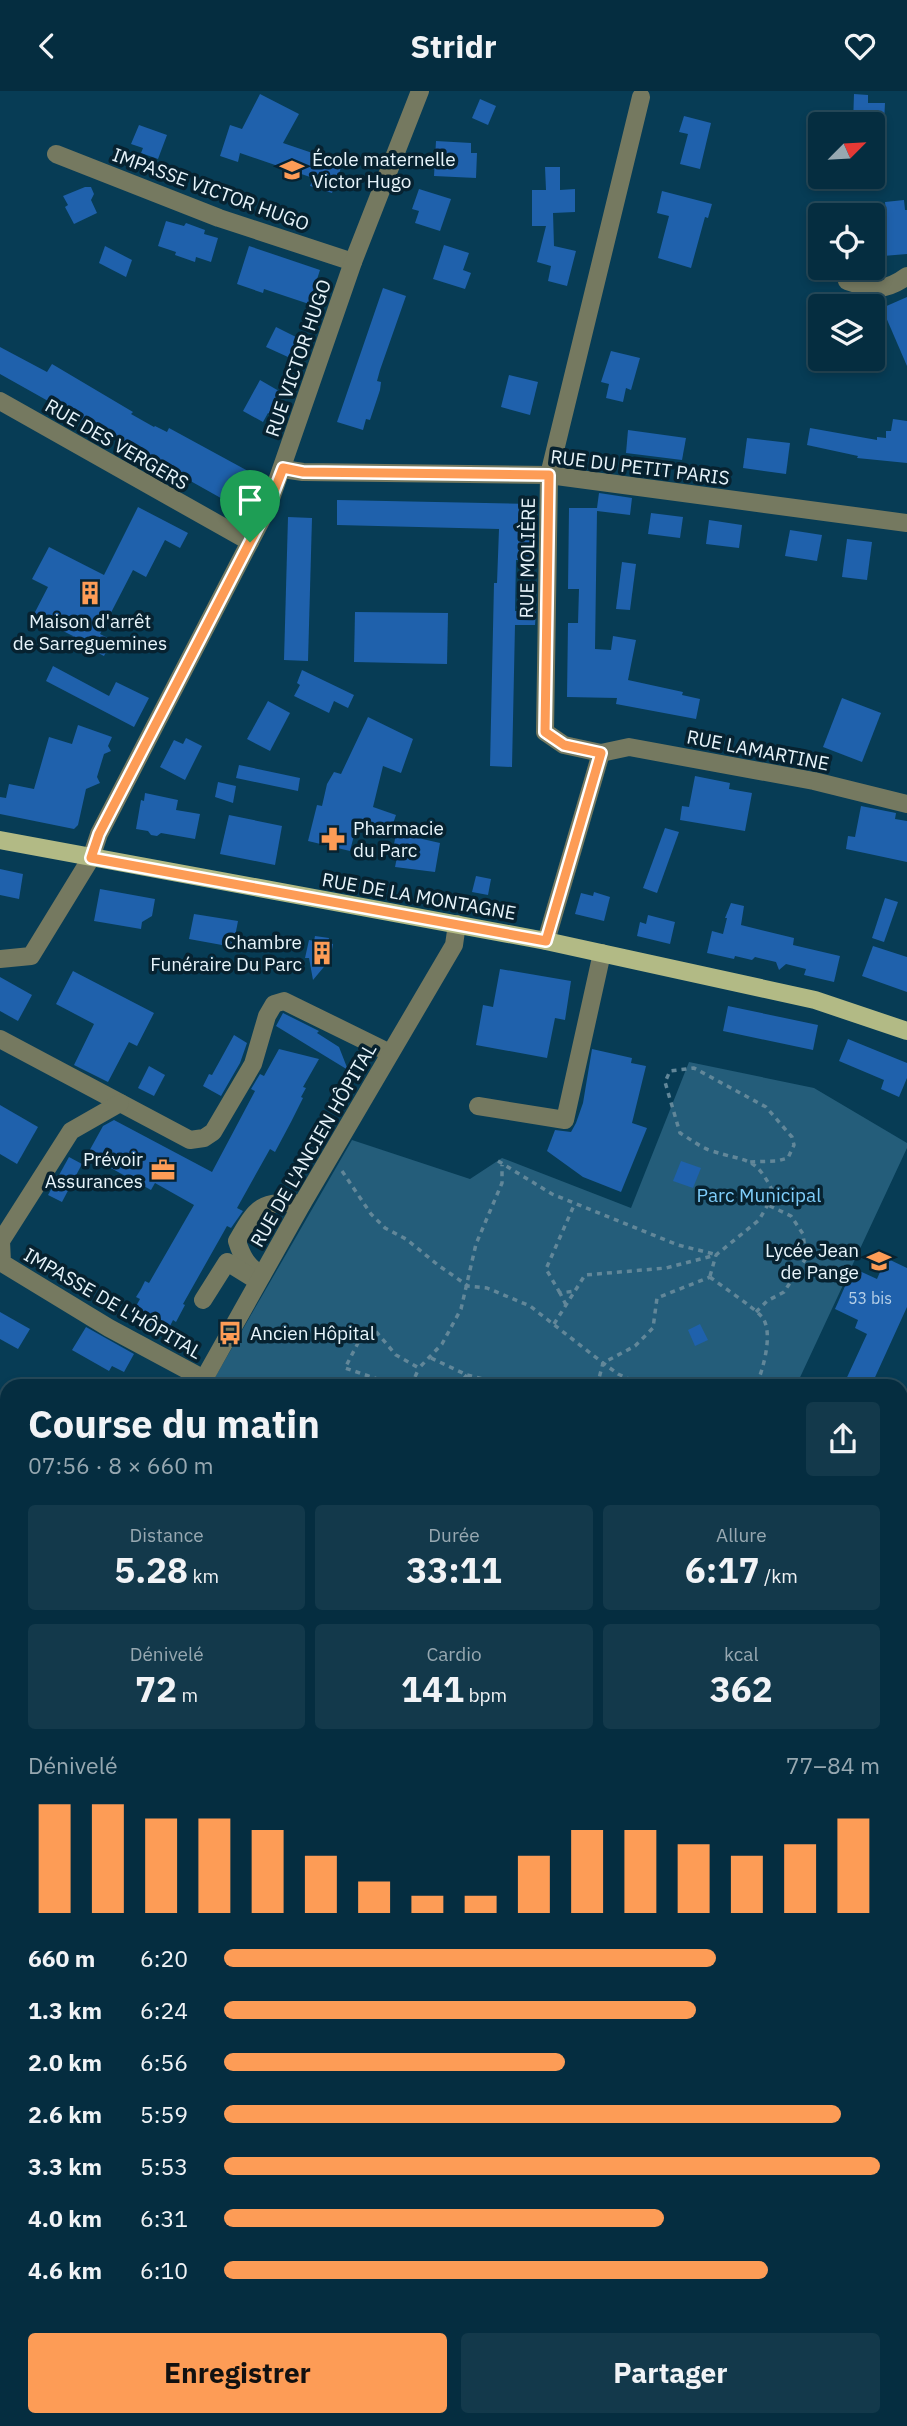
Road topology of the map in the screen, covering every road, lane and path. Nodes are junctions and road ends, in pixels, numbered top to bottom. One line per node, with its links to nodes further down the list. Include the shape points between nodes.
1 (420, 91): 4 (street, RUE VICTOR HUGO)
2 (642, 97): 9 (street, RUE MOLIÈRE)
3 (56, 154): 4 (street, IMPASSE VICTOR HUGO, via 219,218)
4 (353, 262): 8 (street, RUE VICTOR HUGO)
5 (907, 276): 6 (street, via 874,289)
6 (847, 281)
7 (0, 401): 11 (street, RUE DES VERGERS)
8 (283, 468): 9 (street, RUE DU PETIT PARIS); 11 (street, RUE VICTOR HUGO)
9 (549, 475): 10 (street, RUE DU PETIT PARIS); 12 (street, RUE MOLIÈRE, via 545,732 564,745)
10 (907, 523)
11 (250, 542): 15 (street, RUE VICTOR HUGO, via 99,834)
12 (601, 753): 13 (street, RUE LAMARTINE, via 629,747 814,781); 17 (street)
13 (907, 804)
14 (0, 840): 15 (main road, RUE DE LA MONTAGNE)
15 (91, 858): 16 (main road, RUE DE LA MONTAGNE); 19 (street, RUE VICTOR HUGO, via 31,956)
16 (457, 924): 17 (main road, RUE DE LA MONTAGNE); 22 (street, RUE DE L'ANCIEN HÔPITAL, via 454,944)
17 (546, 941): 18 (main road, RUE DE LA MONTAGNE)
18 (602, 953): 20 (main road, RUE DE LA MONTAGNE, via 815,1000); 24 (street, via 565,1120)
19 (0, 959)
20 (907, 1031)
21 (0, 1039): 23 (street)
22 (390, 1053): 23 (street, via 284,1001 274,1004 253,1064 213,1132 204,1138 190,1140); 25 (street, RUE DE L'ANCIEN HÔPITAL)
23 (120, 1103): 46 (street, IMPASSE DE L'HÔPITAL, via 71,1131 1,1241 2,1263)
24 (478, 1106)
25 (328, 1160): 30 (street, RUE DE L'ANCIEN HÔPITAL); 35 (path, via 344,1172 358,1197 385,1227)
26 (498, 1161): 28 (path)
27 (750, 1162): 27 (path, via 706,1149 680,1133 665,1082 670,1071 694,1069 766,1107 792,1137 794,1146 788,1158); 31 (path, via 764,1172 774,1194)
28 (502, 1165): 29 (path); 35 (path, via 502,1183 476,1244)
29 (575, 1203): 32 (path, via 678,1245); 37 (path, via 546,1269)
30 (302, 1204): 34 (street, RUE DE L'ANCIEN HÔPITAL); 34 (street, via 270,1203 253,1213 237,1241 242,1256)
31 (768, 1205): 32 (path, via 759,1220); 40 (path, via 791,1216 803,1234 806,1258 784,1293)
32 (716, 1255): 33 (path); 36 (path, via 666,1268 585,1275)
33 (710, 1277): 40 (path); 43 (path, via 657,1298 653,1328 635,1346)
34 (260, 1278): 38 (street, via 227,1262); 47 (street, RUE DE L'ANCIEN HÔPITAL)
35 (468, 1286): 41 (path, via 487,1288 530,1306); 42 (path, via 451,1331)
36 (575, 1291): 37 (path); 39 (path)
37 (560, 1293): 39 (path)
38 (204, 1300)
39 (566, 1305): 41 (path)
40 (755, 1312): 54 (path, via 768,1329)
41 (554, 1324): 43 (path)
42 (431, 1358): 44 (path); 45 (path)
43 (603, 1363): 52 (path); 53 (path)
44 (419, 1367): 48 (path, via 396,1355 373,1328 358,1343 345,1368); 49 (path)
45 (467, 1375): 50 (path); 51 (path)
46 (195, 1379)
47 (204, 1379)
48 (377, 1379)
49 (414, 1379)
50 (463, 1379)
51 (483, 1379)
52 (599, 1379)
53 (629, 1379)
54 (759, 1379)

